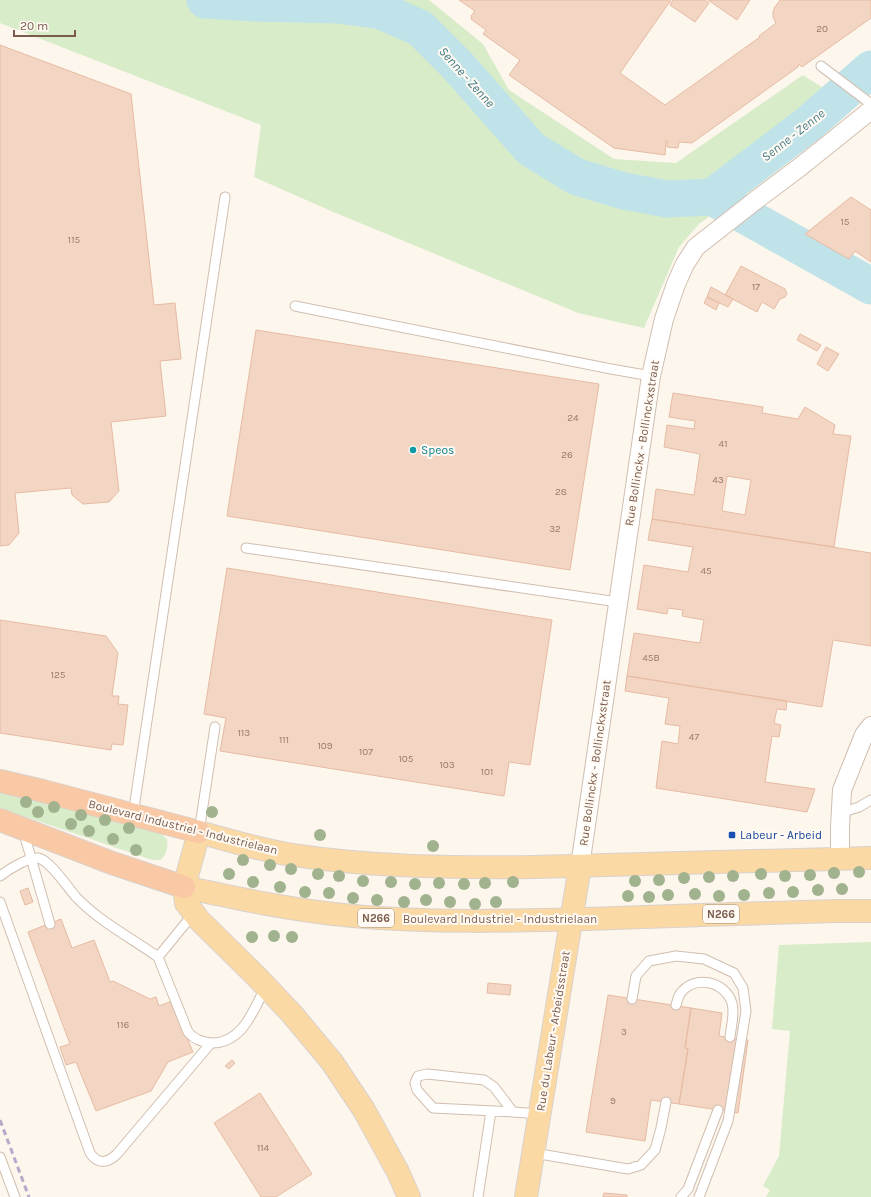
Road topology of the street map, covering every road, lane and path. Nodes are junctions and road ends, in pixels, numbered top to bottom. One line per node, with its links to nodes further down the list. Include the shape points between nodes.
1 (821, 66): 2 (lane)
2 (866, 103): 3 (lane); 6 (street, Rue Bollinckx - Bollinckxstraat, via 800,167 696,247 676,284 664,319)
3 (871, 104)
4 (225, 197): 14 (lane)
5 (295, 306): 6 (lane)
6 (650, 376): 8 (street, Rue Bollinckx - Bollinckxstraat)
7 (246, 548): 8 (lane)
8 (618, 602): 21 (street, Rue Bollinckx - Bollinckxstraat)
9 (871, 726): 13 (street, via 864,735 842,790)
10 (215, 727): 17 (lane)
11 (0, 781): 14 (highway, Boulevard Industriel - Industrielaan)
12 (871, 800): 13 (lane)
13 (840, 813): 19 (street)
14 (133, 815): 17 (highway, Boulevard Industriel - Industrielaan)
15 (0, 820): 16 (highway, Boulevard Industriel - Industrielaan / N266)
16 (23, 829): 18 (lane); 23 (highway, Boulevard Industriel - Industrielaan / N266)
17 (199, 832): 21 (main road, Boulevard Industriel - Industrielaan, via 293,855 360,863 480,868); 23 (main road)
18 (31, 858): 22 (lane); 28 (lane); 29 (lane, via 39,858 45,862 93,913)
19 (840, 858): 20 (main road, Boulevard Industriel - Industrielaan); 21 (main road, Boulevard Industriel - Industrielaan)
20 (871, 858)
21 (580, 866): 27 (main road, Rue du Labeur - Arbeidsstraat)
22 (0, 876)
23 (184, 887): 26 (main road, via 186,903); 27 (main road, Boulevard Industriel - Industrielaan / N266, via 286,908 352,916 469,921)
24 (0, 902): 34 (lane, via 90,1153 94,1158 106,1161 117,1154)
25 (871, 911): 27 (main road, Boulevard Industriel - Industrielaan / N266)
26 (194, 913): 29 (lane); 30 (main road)
27 (571, 919): 39 (main road, Rue du Labeur - Arbeidsstraat)
28 (50, 924)
29 (158, 957): 34 (lane, via 188,1032 196,1040)
30 (266, 986): 34 (lane, via 238,1034 231,1039); 43 (main road, via 336,1068 364,1110)
31 (632, 999): 47 (lane, via 636,976 649,961 676,956 704,959 734,973 743,988 746,1011 728,1121)
32 (676, 1005): 33 (lane, via 679,994 688,986 700,982 714,984 726,993 732,1002 734,1010)
33 (730, 1037)
34 (211, 1043)
35 (666, 1102): 40 (lane, via 655,1150 641,1165 628,1169)
36 (718, 1110): 46 (lane, via 688,1189)
37 (491, 1111): 38 (lane); 38 (lane, via 433,1108 417,1090 415,1083 418,1076 427,1074 484,1080 494,1087); 44 (lane)
38 (513, 1112): 39 (lane)
39 (540, 1114): 40 (main road, Rue du Labeur - Arbeidsstraat)
40 (534, 1153): 45 (main road, Rue du Labeur - Arbeidsstraat)
41 (0, 1157): 42 (lane)
42 (15, 1197)
43 (409, 1197)
44 (478, 1197)
45 (526, 1197)
46 (681, 1197)
47 (699, 1197)

